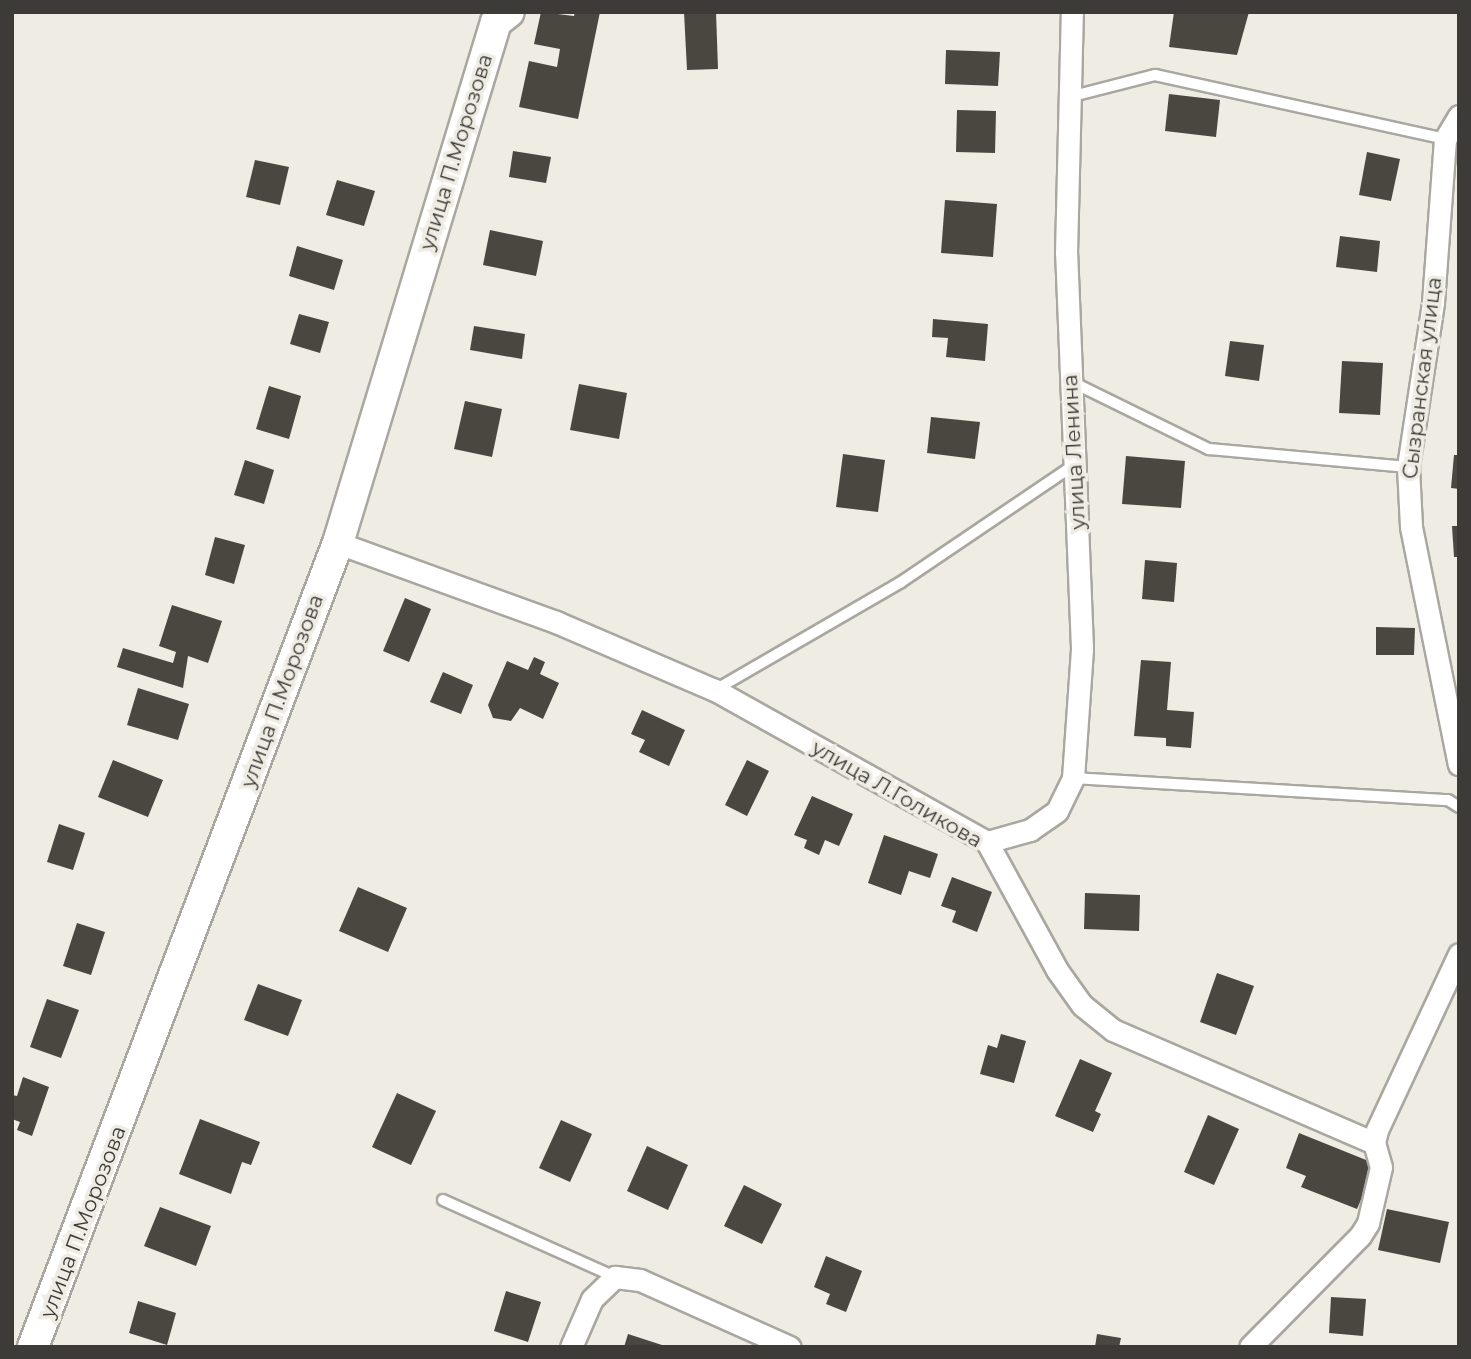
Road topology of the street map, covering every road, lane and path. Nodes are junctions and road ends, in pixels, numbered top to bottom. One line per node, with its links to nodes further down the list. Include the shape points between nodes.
1 (1072, 12): 3 (street, улица Ленина)
2 (498, 16): 9 (street, улица П.Морозова)
3 (1073, 96): 5 (lane, via 1155,75); 6 (street, улица Ленина, via 1066,253)
4 (1459, 116): 5 (street, Сызранская улица)
5 (1446, 139): 8 (street, Сызранская улица, via 1433,303)
6 (1070, 381): 7 (street, улица Ленина); 8 (lane, via 1209,449)
7 (1074, 465): 10 (lane, via 901,582); 12 (street, улица Ленина, via 1082,648)
8 (1408, 467): 11 (street, Сызранская улица, via 1411,527)
9 (338, 543): 10 (street, улица Л.Голикова, via 556,622); 19 (street, улица П.Морозова)
10 (715, 690): 14 (street, улица Л.Голикова)
11 (1459, 764)
12 (1073, 778): 13 (lane, via 1448,800); 14 (street, улица Ленина, via 1057,811 1030,831)
13 (1459, 807)
14 (987, 842): 16 (street, улица Л.Голикова, via 1057,970 1082,1005 1113,1030)
15 (1459, 954): 16 (street)
16 (1374, 1143): 22 (street, via 1381,1167 1360,1236)
17 (443, 1200): 18 (lane)
18 (615, 1277): 20 (street, via 592,1299); 21 (street, via 640,1280)
19 (33, 1347)
20 (571, 1347)
21 (790, 1347)
22 (1250, 1347)

